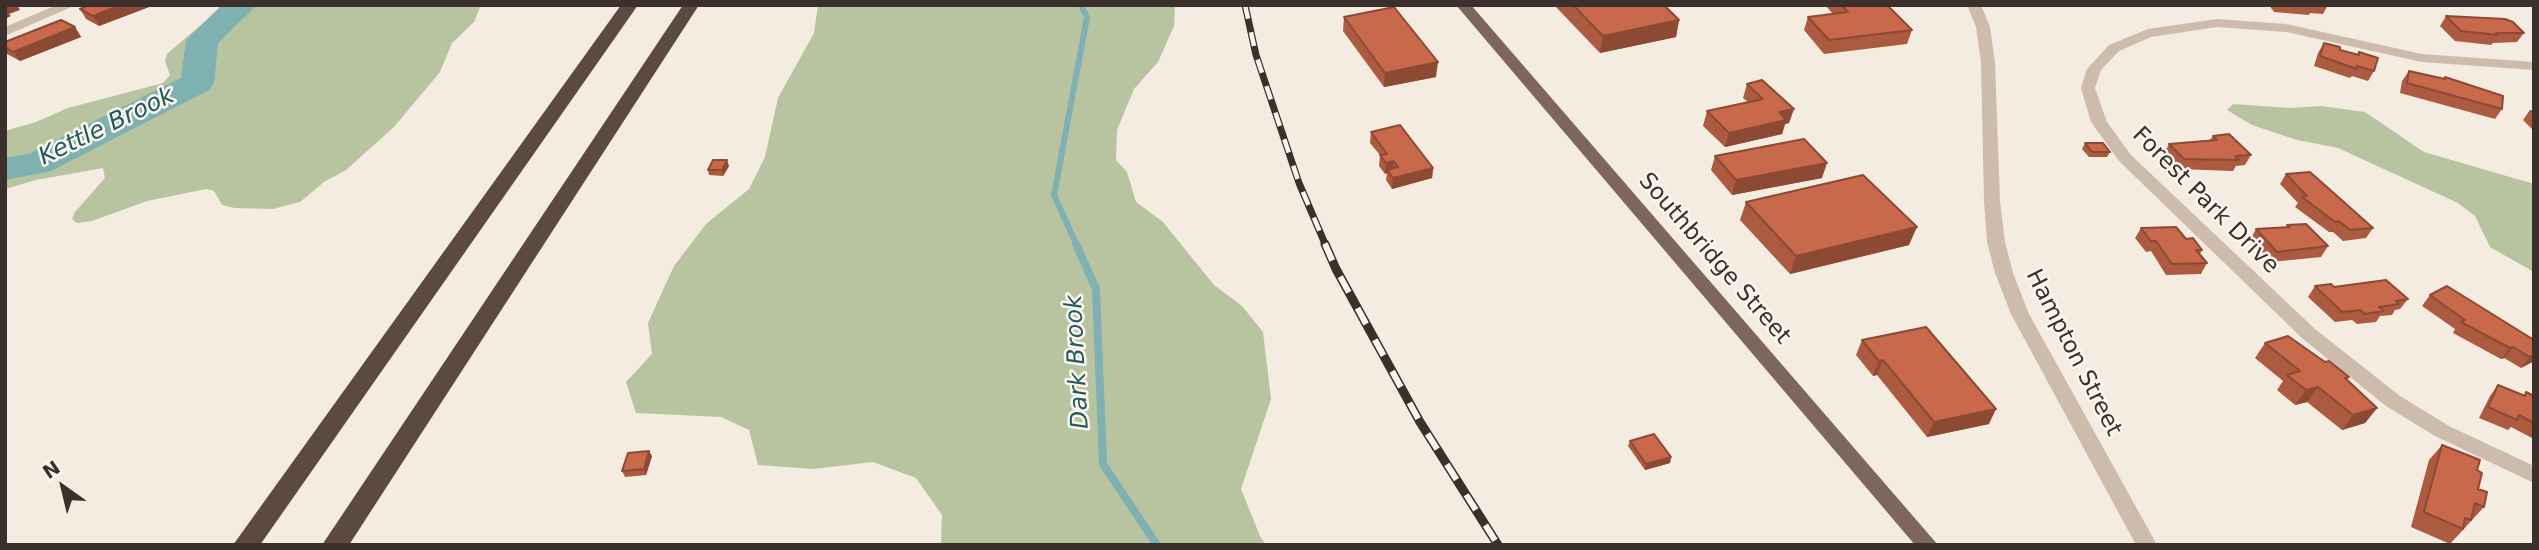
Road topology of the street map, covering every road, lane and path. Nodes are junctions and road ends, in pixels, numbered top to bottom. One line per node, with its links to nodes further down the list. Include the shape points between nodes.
1 (69, 5): 6 (street)
2 (630, 5): 9 (highway)
3 (691, 5): 10 (highway)
4 (1463, 5): 11 (main road, Southbridge Street)
5 (1974, 5): 12 (street, Hampton Street, via 1983,27 1988,64 1992,201 2004,274 2020,314)
6 (5, 32)
7 (2534, 66): 8 (street, Forest Park Drive, via 2422,58 2286,28 2217,23 2148,33 2114,48 2094,69 2088,88 2099,121 2125,158 2309,334 2393,401 2442,431)
8 (2534, 475)
9 (246, 545)
10 (335, 545)
11 (1927, 545)
12 (2147, 545)

